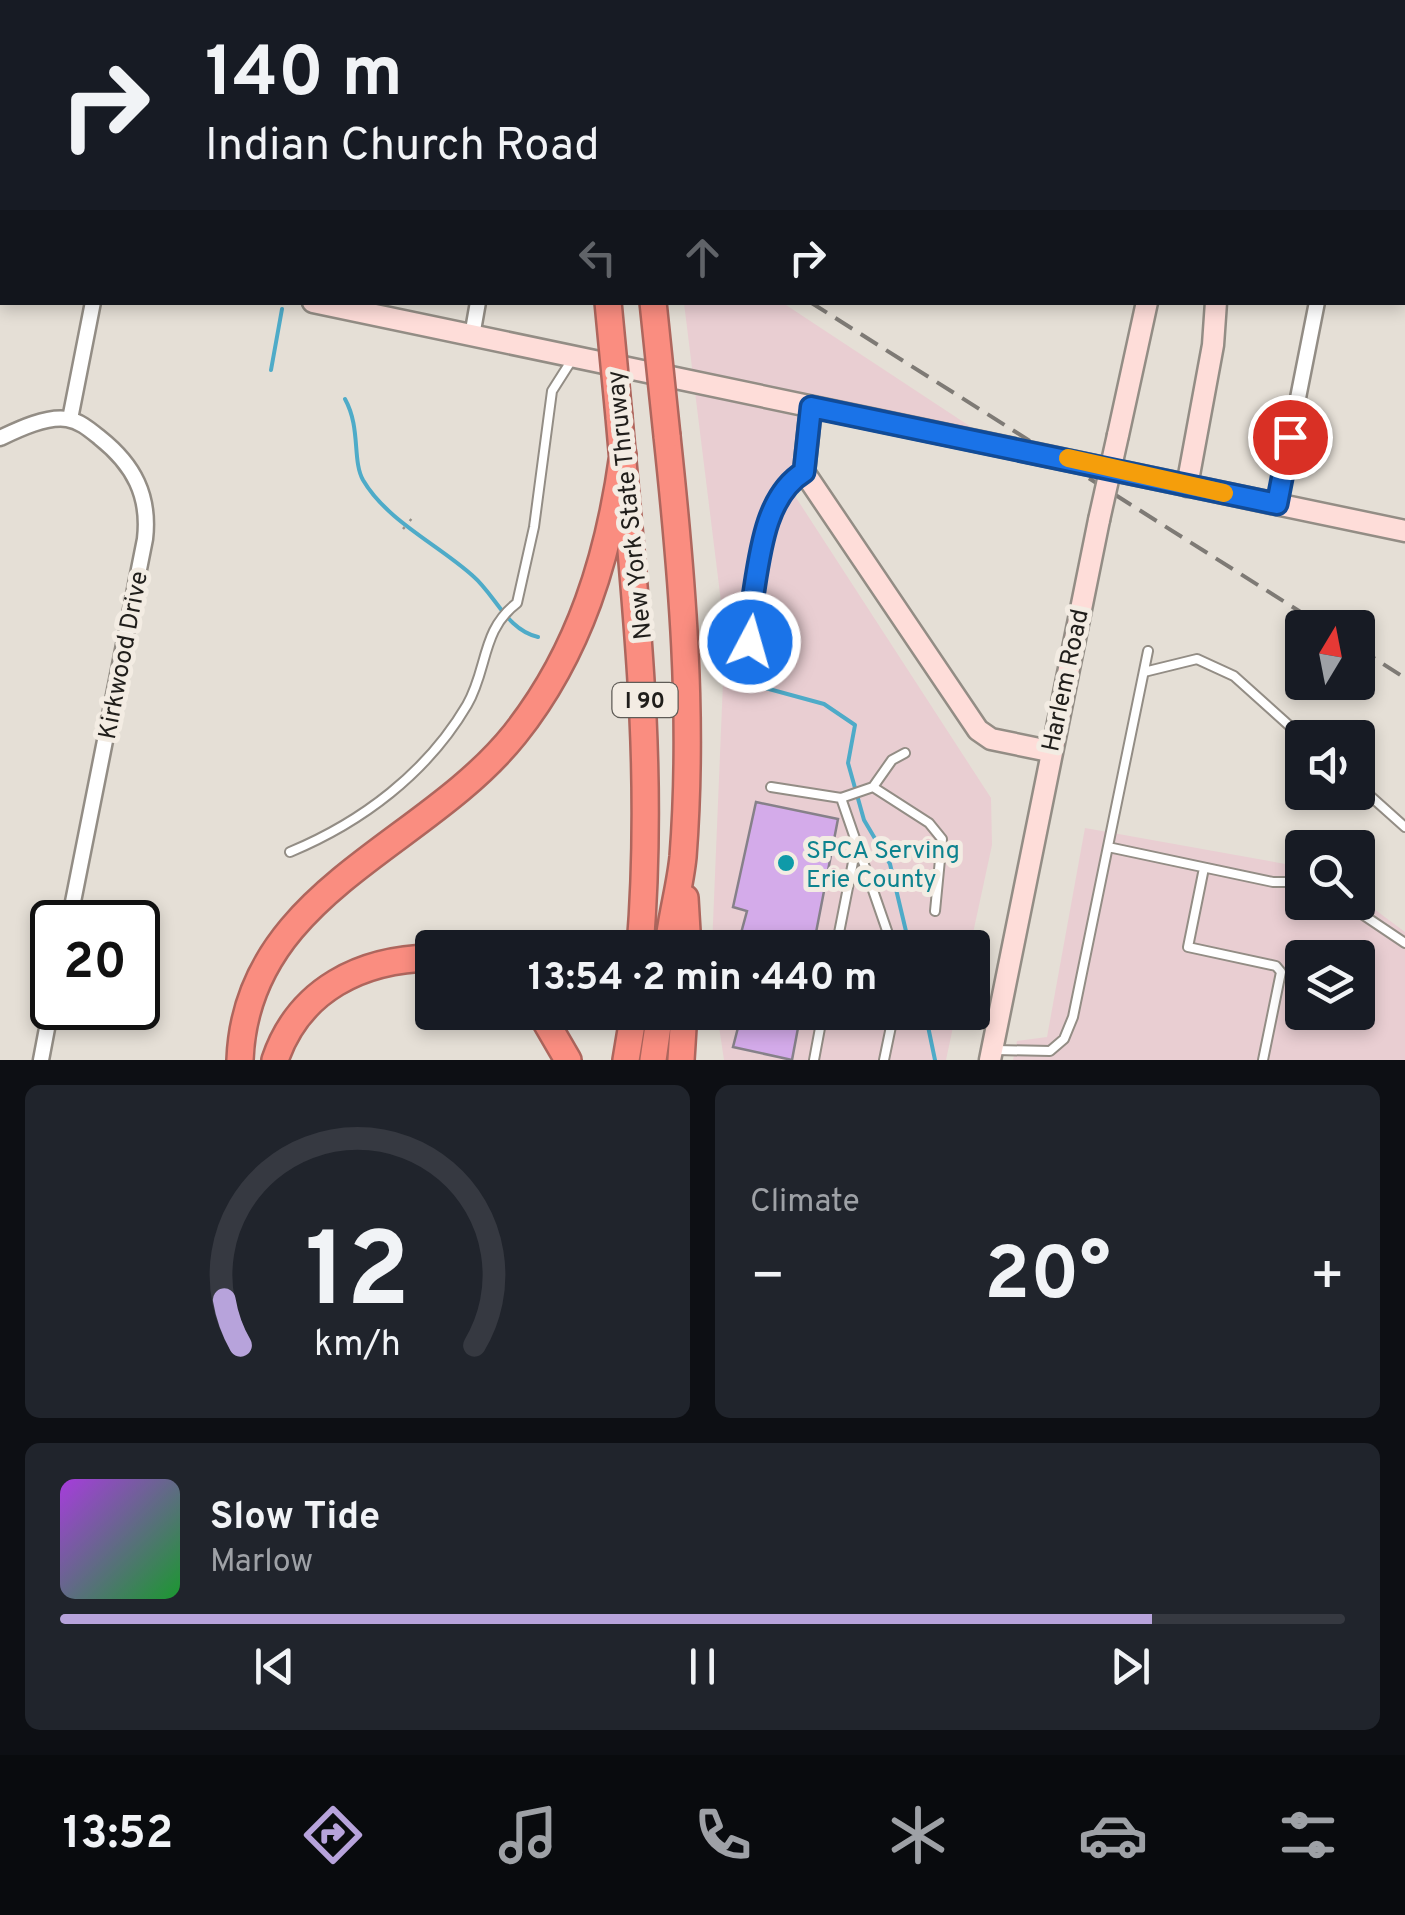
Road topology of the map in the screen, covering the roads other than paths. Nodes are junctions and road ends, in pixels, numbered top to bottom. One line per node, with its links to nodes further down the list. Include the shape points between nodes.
1 (92, 305): 12 (street)
2 (327, 305): 9 (main road)
3 (477, 305): 9 (street)
4 (608, 305): 14 (highway, New York State Thruway / I 90, bridge)
5 (652, 305): 33 (highway, New York State Thruway / I 90, bridge, via 685,605)
6 (1146, 305): 23 (main road, Harlem Road, bridge)
7 (1216, 305): 16 (main road)
8 (1316, 305): 17 (street)
9 (472, 336): 10 (main road)
10 (572, 358): 11 (main road); 32 (lane, via 552,391 517,603 498,618 468,704 405,784 322,839)
11 (811, 407): 15 (main road); 16 (main road)
12 (70, 419): 13 (street); 36 (street, Kirkwood Drive, via 120,456 142,488 148,519)
13 (0, 438)
14 (622, 454): 39 (highway, New York State Thruway / I 90, via 648,778); 55 (highway, via 598,573 563,663 487,765 308,907 279,940 247,1014)
15 (804, 472): 19 (lane, via 775,501 748,625 750,642); 23 (main road, via 978,730)
16 (1187, 486): 17 (main road)
17 (1277, 504): 18 (main road)
18 (1405, 531)
19 (776, 647)
20 (1148, 651): 21 (lane)
21 (1144, 672): 22 (lane, via 1197,659 1234,676); 31 (lane)
22 (1285, 721)
23 (1050, 751): 53 (main road, Harlem Road)
24 (905, 753): 26 (lane)
25 (772, 787): 27 (lane)
26 (873, 787): 27 (lane); 37 (lane, via 942,839)
27 (841, 798): 30 (lane)
28 (1375, 801): 29 (lane)
29 (1405, 828)
30 (857, 843): 42 (lane); 43 (lane)
31 (1108, 847): 34 (lane); 53 (lane, via 1064,1039 1050,1051)
32 (290, 852)
33 (682, 862): 40 (highway, New York State Thruway / I 90); 41 (highway)
34 (1204, 868): 35 (lane); 63 (lane, via 1188,947 1282,972)
35 (1285, 882)
36 (73, 900)
37 (936, 911)
38 (1371, 920): 44 (lane)
39 (641, 930)
40 (671, 930)
41 (687, 930)
42 (840, 930)
43 (887, 930)
44 (1405, 943)
45 (415, 958): 56 (highway, via 396,958 335,982 304,1006)
46 (47, 1030): 54 (street)
47 (550, 1030): 57 (highway)
48 (631, 1030): 58 (highway)
49 (657, 1030): 59 (highway)
50 (683, 1030): 60 (highway)
51 (820, 1030): 61 (lane)
52 (890, 1030): 62 (lane)
53 (991, 1055)
54 (41, 1060)
55 (240, 1060)
56 (275, 1060)
57 (568, 1060)
58 (626, 1060)
59 (653, 1060)
60 (681, 1060)
61 (814, 1060)
62 (884, 1060)
63 (1264, 1060)

